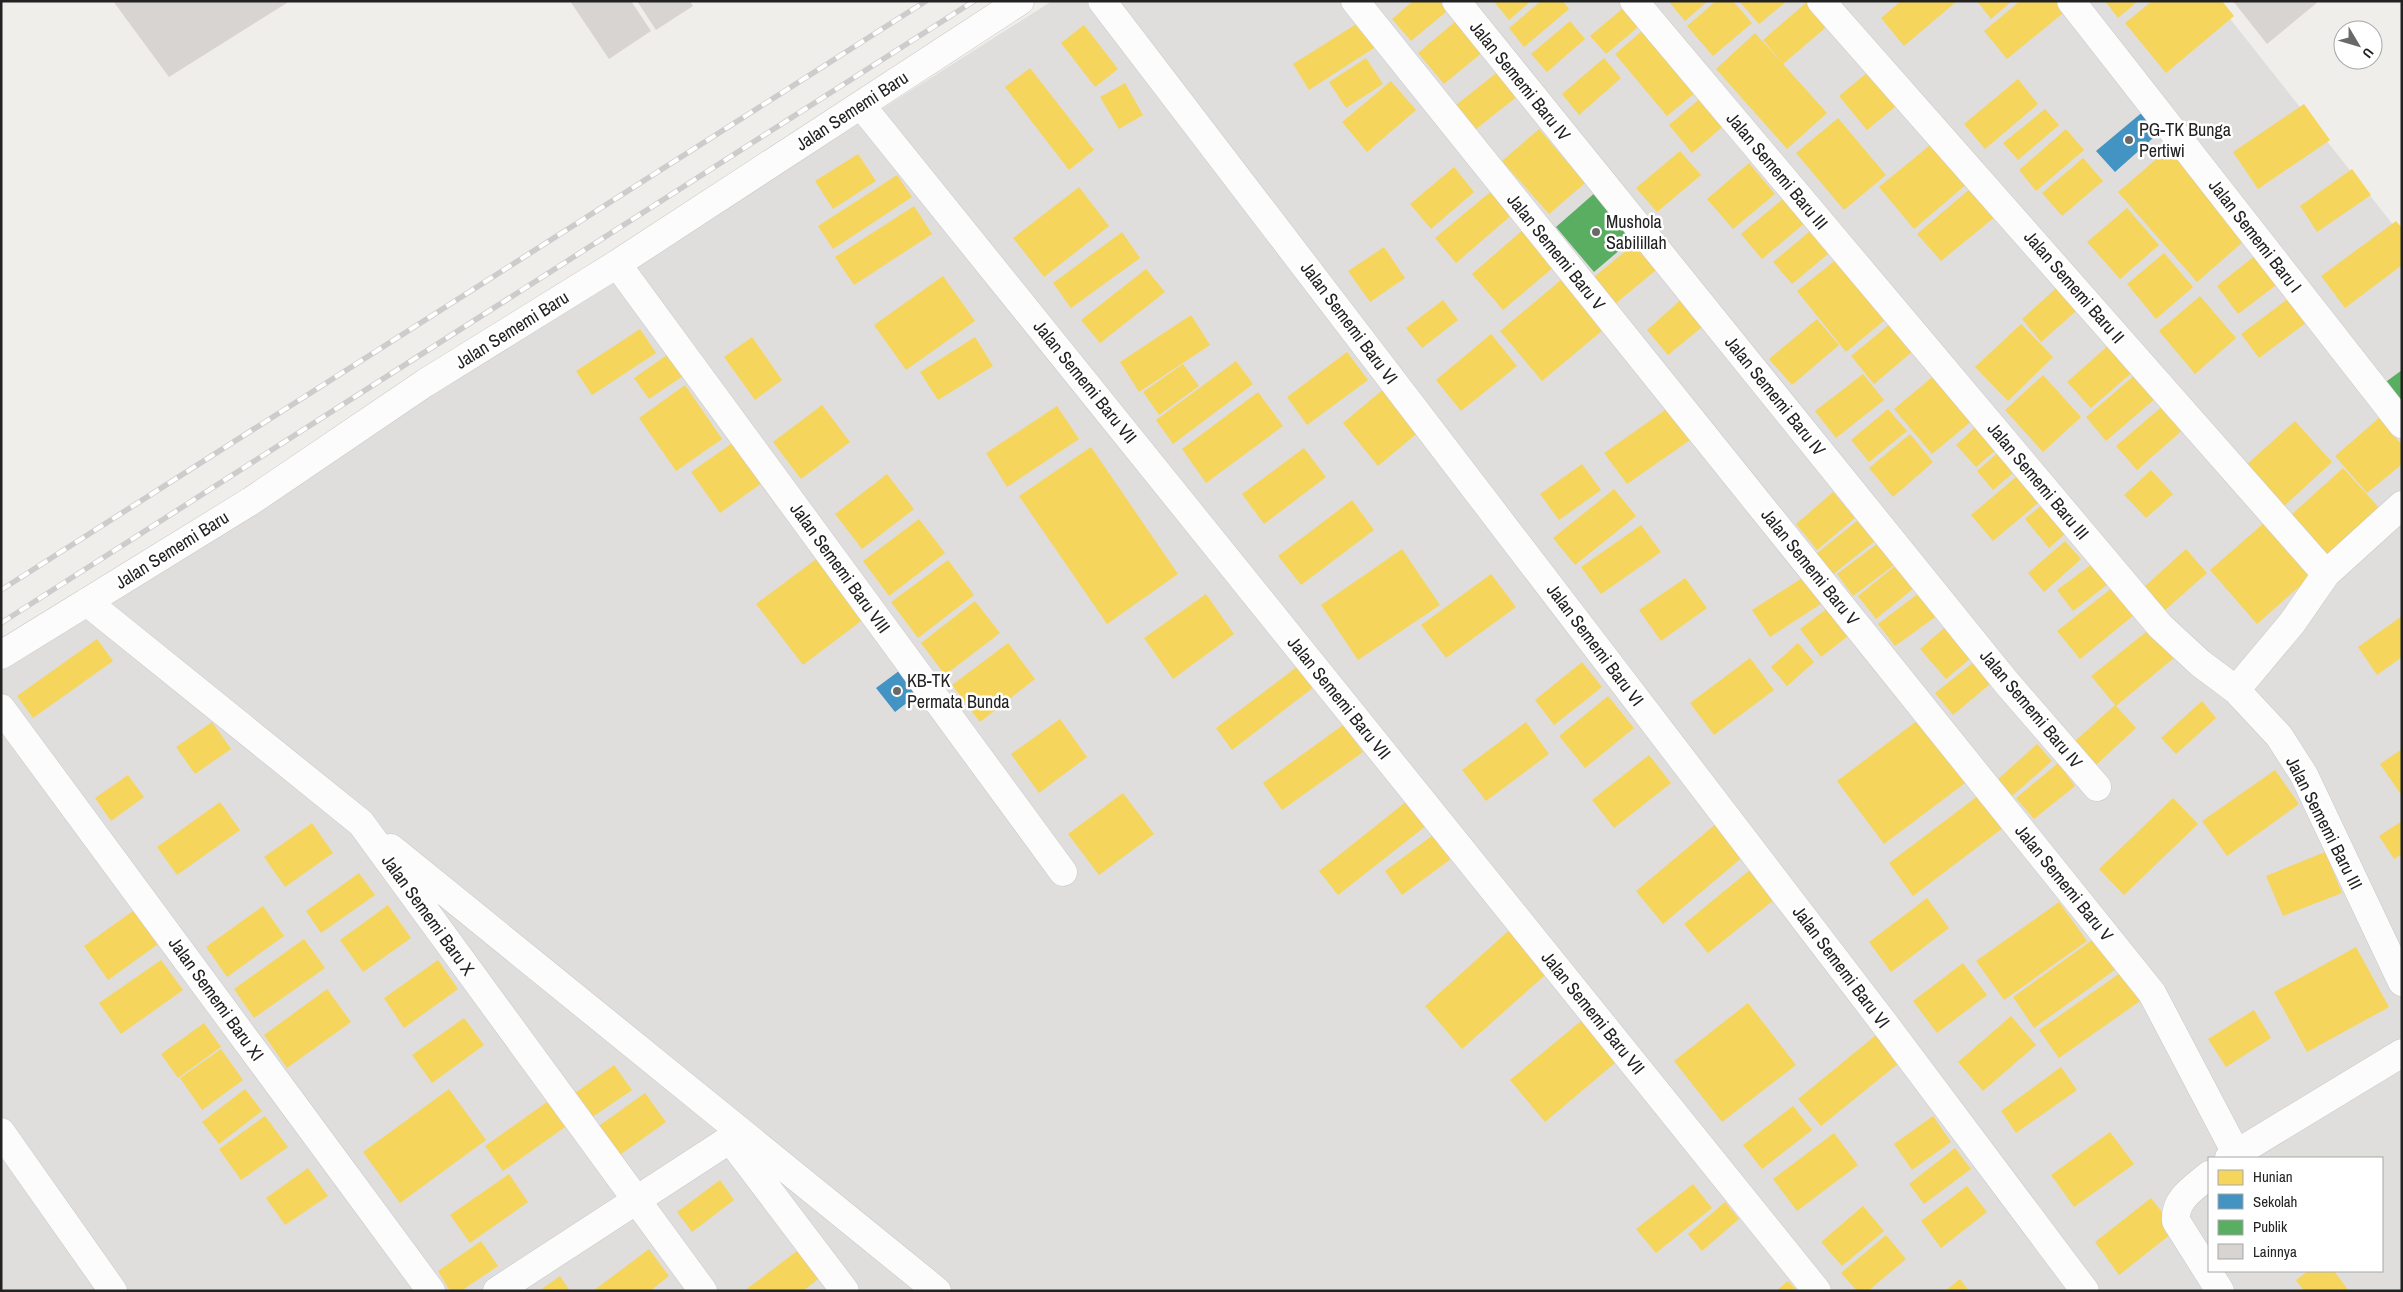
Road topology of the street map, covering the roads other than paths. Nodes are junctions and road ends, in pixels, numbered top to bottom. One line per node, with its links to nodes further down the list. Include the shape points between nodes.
1 (1020, 1): 8 (street, Jalan Sememi Baru)
2 (1102, 1): 34 (street, Jalan Sememi Baru VI, via 1887,1027)
3 (1355, 1): 24 (street, Jalan Sememi Baru V, via 2152,993)
4 (1456, 1): 17 (street, Jalan Sememi Baru IV, via 2006,682)
5 (1634, 1): 15 (street, Jalan Sememi Baru III, via 2160,626 2200,663)
6 (1821, 1): 12 (street, Jalan Sememi Baru II)
7 (2071, 1): 10 (street, Jalan Sememi Baru I)
8 (861, 105): 9 (street, Jalan Sememi Baru); 33 (street, Jalan Sememi Baru VII)
9 (617, 264): 13 (street, Jalan Sememi Baru, via 425,384 251,501); 19 (street, Jalan Sememi Baru VIII)
10 (2402, 424)
11 (2402, 506): 12 (street)
12 (2326, 574): 15 (street, via 2292,623)
13 (88, 602): 14 (street, Jalan Sememi Baru); 18 (street, Jalan Sememi Baru X)
14 (1, 655)
15 (2236, 690): 20 (street, Jalan Sememi Baru III, via 2279,736 2304,775)
16 (1, 708): 28 (street, Jalan Sememi Baru XI)
17 (2097, 787)
18 (361, 824): 23 (street); 26 (street, Jalan Sememi Baru X)
19 (1063, 872)
20 (2402, 982)
21 (2402, 1053): 24 (street)
22 (1, 1132): 27 (street)
23 (735, 1135): 26 (street); 31 (street); 32 (street)
24 (2233, 1156)
25 (2208, 1176): 35 (street, via 2181,1200 2175,1213 2180,1231)
26 (636, 1200): 29 (street); 30 (street, Jalan Sememi Baru X)
27 (113, 1291)
28 (431, 1291)
29 (496, 1291)
30 (703, 1291)
31 (845, 1291)
32 (937, 1291)
33 (1817, 1291)
34 (2084, 1291)
35 (2220, 1291)

